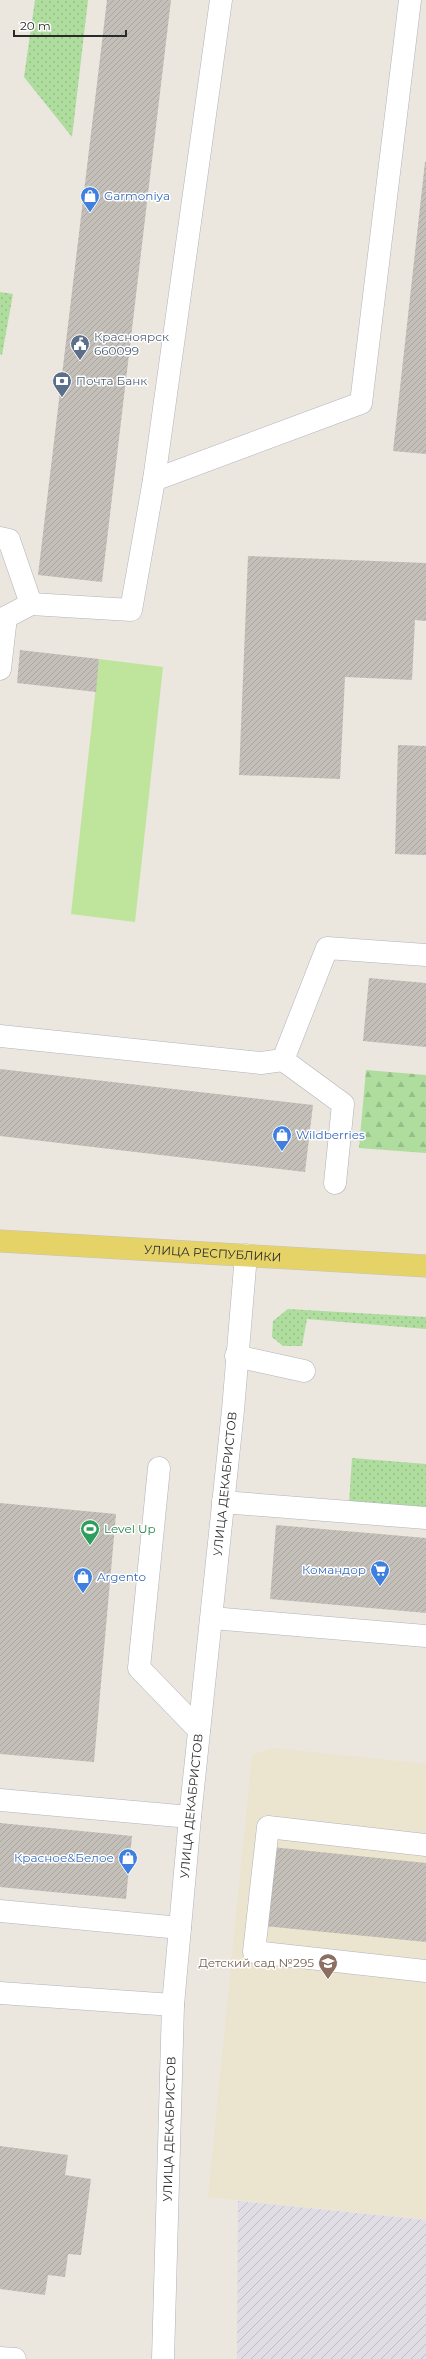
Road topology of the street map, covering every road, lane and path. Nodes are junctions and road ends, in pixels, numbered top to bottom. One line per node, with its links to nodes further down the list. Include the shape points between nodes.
1 (222, 0): 3 (street)
2 (410, 0): 3 (street, via 361,403)
3 (154, 480): 5 (street, via 131,610)
4 (0, 538): 5 (street, via 9,540)
5 (31, 604): 6 (street, via 6,617)
6 (0, 669)
7 (426, 955): 9 (street, via 327,948)
8 (0, 1036): 9 (street, via 261,1063)
9 (284, 1060): 10 (street, via 343,1104)
10 (335, 1183)
11 (0, 1241): 12 (main road, УЛИЦА РЕСПУБЛИКИ)
12 (246, 1255): 13 (main road, УЛИЦА РЕСПУБЛИКИ); 14 (street, УЛИЦА ДЕКАБРИСТОВ)
13 (426, 1266)
14 (236, 1356): 15 (street); 17 (street, УЛИЦА ДЕКАБРИСТОВ)
15 (304, 1371)
16 (159, 1468): 21 (street, via 139,1668)
17 (223, 1502): 18 (street); 19 (street, УЛИЦА ДЕКАБРИСТОВ)
18 (426, 1518)
19 (212, 1618): 20 (street); 21 (street, УЛИЦА ДЕКАБРИСТОВ)
20 (426, 1636)
21 (199, 1730): 23 (street, УЛИЦА ДЕКАБРИСТОВ)
22 (0, 1800): 23 (street)
23 (190, 1817): 26 (street, УЛИЦА ДЕКАБРИСТОВ)
24 (426, 1845): 27 (street, via 268,1828 254,1952)
25 (0, 1911): 26 (street)
26 (180, 1928): 29 (street, УЛИЦА ДЕКАБРИСТОВ)
27 (426, 1971)
28 (0, 1993): 29 (street)
29 (173, 2005): 32 (street, УЛИЦА ДЕКАБРИСТОВ)
30 (0, 2358): 31 (street)
31 (15, 2359)
32 (163, 2359)

